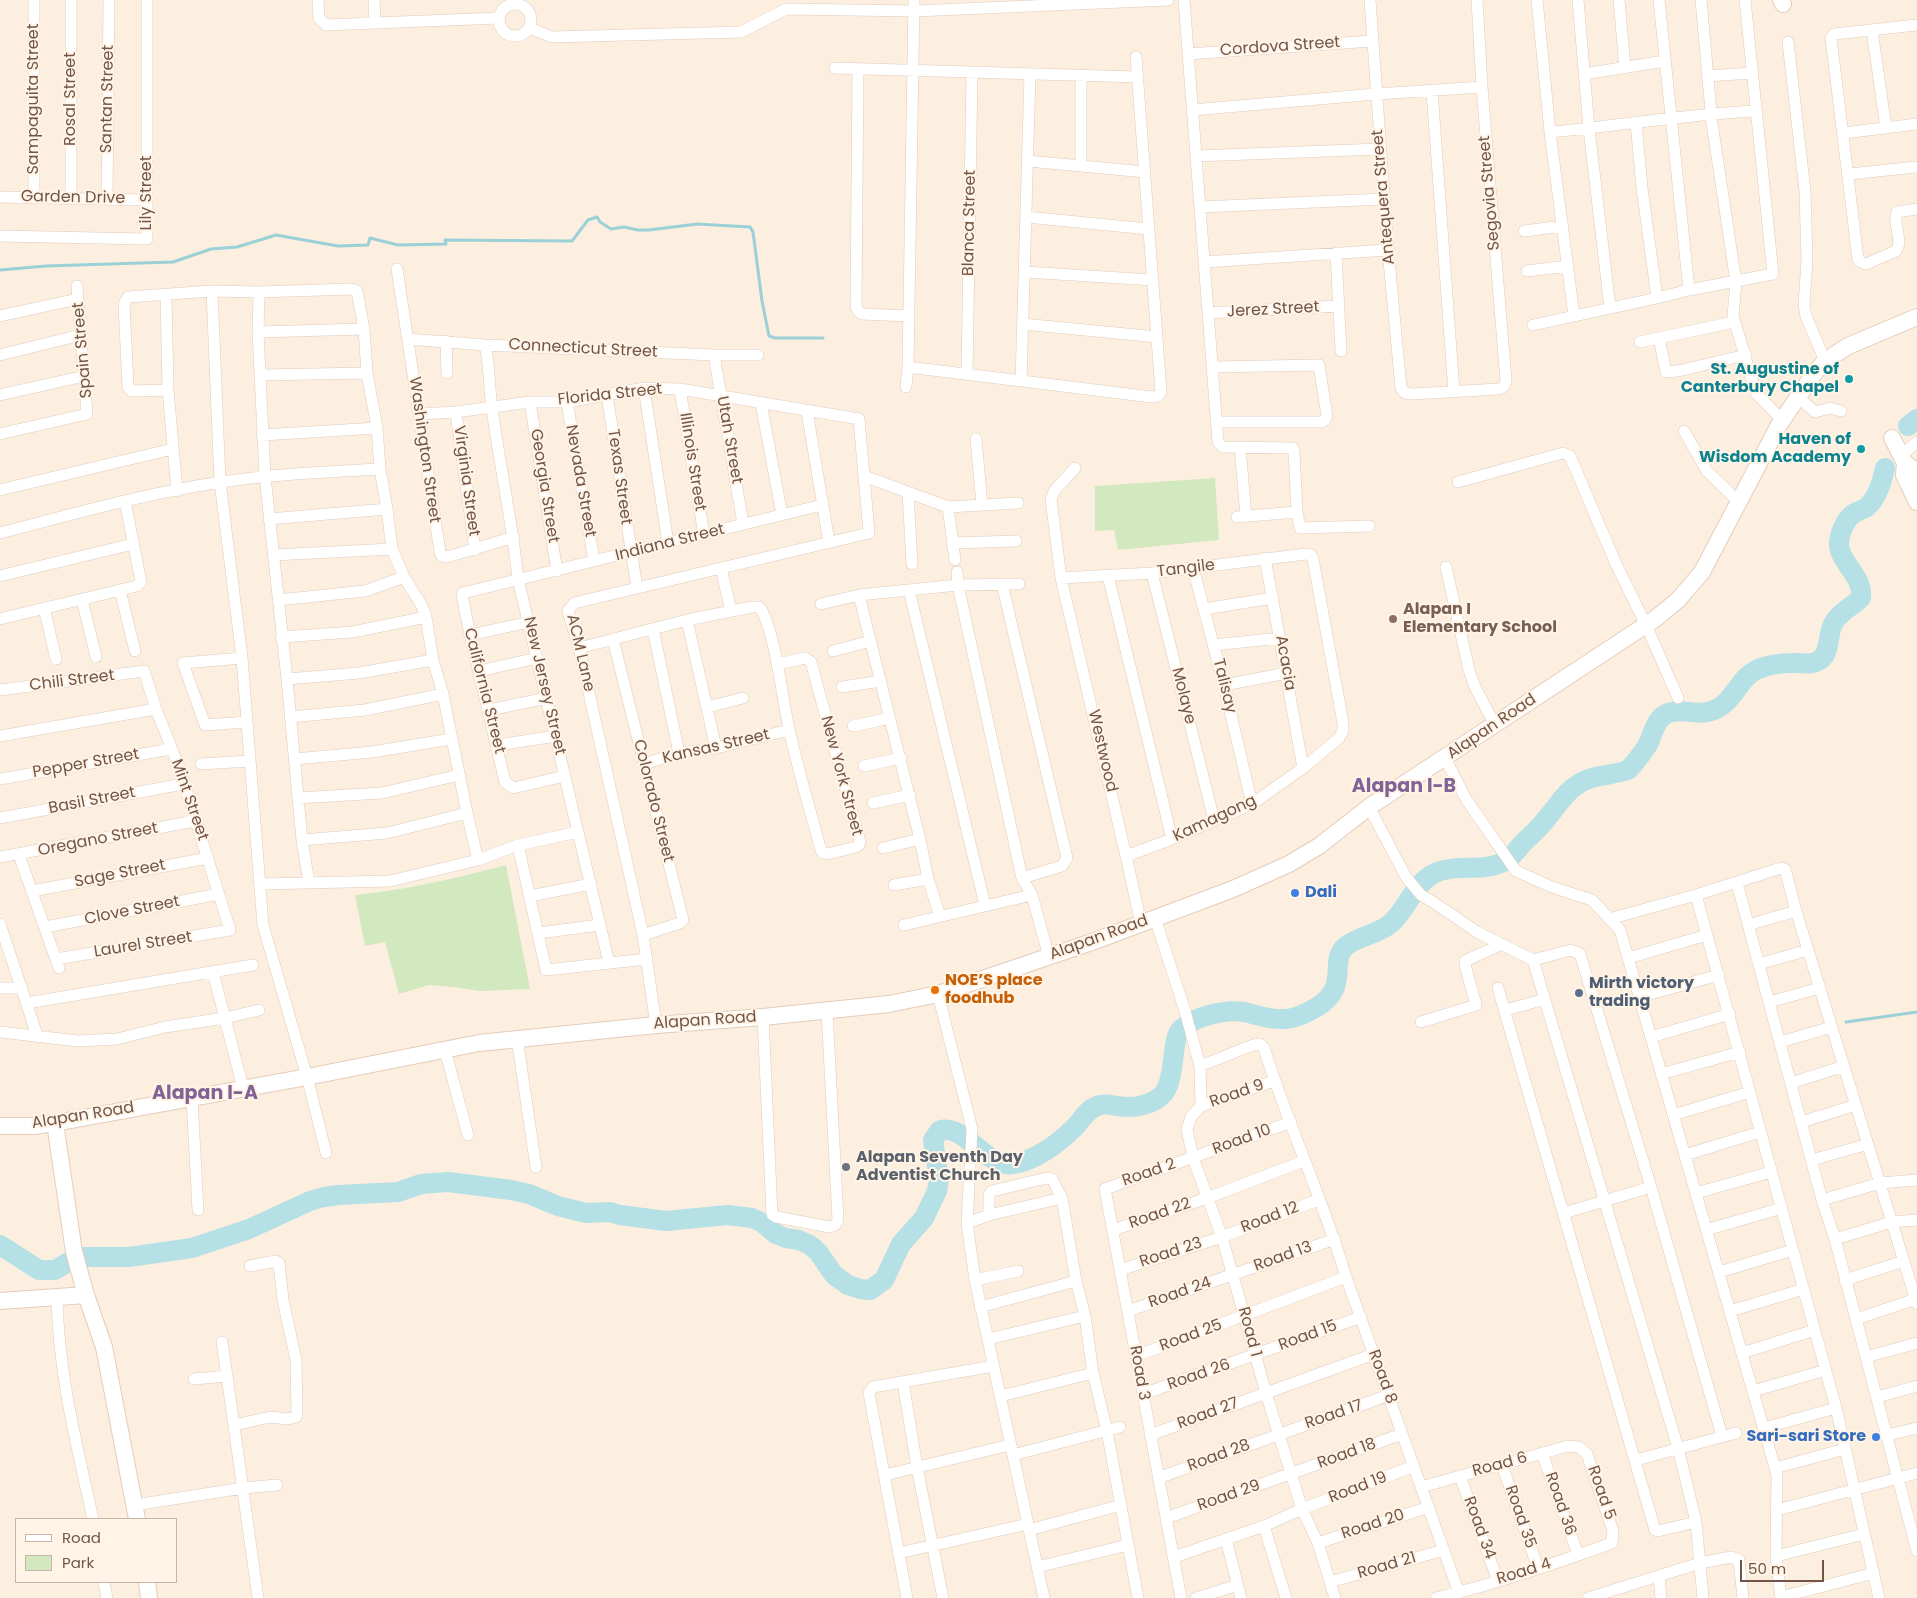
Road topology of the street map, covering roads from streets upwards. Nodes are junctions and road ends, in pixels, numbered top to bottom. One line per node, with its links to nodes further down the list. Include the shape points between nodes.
1 (34, 0): 63 (street, Sampaguita Street)
2 (71, 0): 64 (street, Rosal Street)
3 (109, 0): 65 (street, Santan Street)
4 (147, 0): 67 (street, Lily Street)
5 (318, 0): 22 (street, via 319,18 326,25)
6 (374, 0): 22 (street)
7 (1168, 0): 19 (street)
8 (1184, 0): 28 (street)
9 (1370, 0): 26 (street, Antequera Street)
10 (1477, 0): 42 (street, Segovia Street)
11 (1537, 0): 53 (street)
12 (1578, 0): 38 (street)
13 (1619, 0): 32 (street)
14 (1658, 0): 30 (street)
15 (1701, 0): 40 (street)
16 (1745, 0): 36 (street)
17 (511, 2): 21 (street); 24 (street, via 529,12)
18 (786, 4): 20 (street); 24 (street, via 741,32 552,37)
19 (971, 5): 20 (street)
20 (914, 6): 34 (street)
21 (499, 18): 22 (street); 24 (street, via 501,28 513,37 523,35)
22 (375, 22)
23 (1917, 25): 25 (street)
24 (530, 28)
25 (1872, 30): 51 (street); 54 (street, via 1834,34 1831,38)
26 (1372, 41): 28 (street, Cordova Street); 44 (street, Antequera Street)
27 (1788, 42): 114 (street, via 1807,233 1804,305)
28 (1188, 54): 45 (street)
29 (1136, 57): 41 (street)
30 (1665, 61): 32 (street); 48 (street)
31 (835, 68): 33 (street)
32 (1625, 68): 38 (street)
33 (858, 69): 34 (street); 95 (street, via 856,307 862,314)
34 (913, 71): 35 (street); 95 (street)
35 (972, 73): 37 (street); 120 (street, Blanca Street)
36 (1752, 73): 40 (street); 46 (street)
37 (1030, 74): 39 (street); 57 (street)
38 (1584, 74): 52 (street)
39 (1081, 76): 41 (street); 58 (street)
40 (1707, 76): 47 (street)
41 (1138, 77): 60 (street)
42 (1482, 87): 43 (street); 128 (street, Segovia Street, via 1506,381 1499,389)
43 (1432, 91): 44 (street); 128 (street)
44 (1376, 94): 45 (street); 55 (street, Antequera Street)
45 (1192, 110): 56 (street)
46 (1756, 111): 47 (street); 83 (street, via 1773,274)
47 (1710, 113): 48 (street); 83 (street)
48 (1670, 118): 49 (street); 85 (street)
49 (1636, 122): 52 (street); 89 (street)
50 (1917, 124): 51 (street)
51 (1886, 128): 54 (street)
52 (1589, 129): 53 (street); 92 (street)
53 (1550, 132): 71 (street)
54 (1844, 133): 61 (street)
55 (1380, 149): 56 (street); 66 (street, Antequera Street)
56 (1196, 156): 68 (street)
57 (1028, 161): 58 (street); 70 (street)
58 (1081, 166): 60 (street)
59 (1917, 167): 61 (street)
60 (1145, 172): 72 (street)
61 (1849, 174): 69 (street, via 1858,259 1861,262 1866,264 1896,251 1899,244 1895,216 1897,212)
62 (0, 197): 63 (street, Garden Drive)
63 (34, 198): 64 (street, Garden Drive)
64 (71, 198): 65 (street, Garden Drive)
65 (107, 199): 67 (street, Garden Drive)
66 (1384, 199): 68 (street); 75 (street, Antequera Street)
67 (147, 200): 74 (street, Lily Street, via 146,239)
68 (1200, 207): 77 (street)
69 (1917, 209)
70 (1026, 217): 72 (street); 81 (street)
71 (1563, 226): 73 (street); 78 (street)
72 (1149, 229): 82 (street)
73 (1524, 231)
74 (0, 236)
75 (1388, 250): 76 (street); 128 (street, Antequera Street, via 1401,388 1412,394)
76 (1336, 253): 77 (street); 91 (street)
77 (1204, 262): 93 (street)
78 (1568, 266): 80 (street); 96 (street)
79 (396, 269): 106 (street, Washington Street)
80 (1527, 271)
81 (1025, 272): 82 (street); 99 (street)
82 (1153, 280): 104 (street)
83 (1736, 282): 85 (street); 98 (street)
84 (77, 286): 90 (street, Spain Street)
85 (1689, 290): 89 (street)
86 (212, 291): 87 (street); 88 (street); 159 (street)
87 (259, 292): 101 (street, via 355,289); 102 (street)
88 (166, 295): 127 (street); 127 (street, via 128,297 124,304 128,387 132,391)
89 (1657, 298): 92 (street)
90 (78, 299): 94 (street); 103 (street, Spain Street)
91 (1338, 306): 93 (street, Jerez Street); 110 (street)
92 (1610, 308): 96 (street)
93 (1208, 313): 116 (street)
94 (0, 316)
95 (909, 316): 117 (street)
96 (1574, 316): 100 (street)
97 (1917, 317): 114 (street, Alapan Road)
98 (1734, 322): 105 (street); 113 (street)
99 (1023, 324): 104 (street); 123 (street)
100 (1533, 324)
101 (364, 329): 102 (street); 118 (street)
102 (258, 332): 121 (street)
103 (81, 335): 111 (street); 122 (street, Spain Street)
104 (1157, 337): 123 (street, via 1161,392 1158,396)
105 (1659, 338): 108 (street); 113 (street, via 1666,372)
106 (408, 339): 107 (street, Connecticut Street); 140 (street, Washington Street)
107 (446, 341): 109 (street, Connecticut Street); 119 (street)
108 (1640, 342)
109 (485, 345): 115 (street, Connecticut Street); 136 (street, New Jersey Street)
110 (1342, 351)
111 (0, 355)
112 (758, 355): 115 (street, Connecticut Street)
113 (1746, 355): 142 (street, via 1756,393)
114 (1822, 355): 132 (street, Alapan Road)
115 (714, 356): 131 (street, Utah Street)
116 (1212, 366): 143 (street); 143 (street, via 1319,365 1327,416 1322,422)
117 (908, 368): 120 (street); 124 (street)
118 (367, 373): 121 (street); 144 (street)
119 (447, 373)
120 (967, 374): 123 (street)
121 (260, 375): 147 (street)
122 (85, 376): 129 (street); 146 (street, Spain Street, via 87,414)
123 (1021, 381)
124 (906, 387)
125 (644, 388): 126 (street, Florida Street); 130 (street, Florida Street); 182 (street)
126 (680, 389): 131 (street, Florida Street); 178 (street, Illinois Street)
127 (168, 390): 152 (street)
128 (1454, 392)
129 (0, 395)
130 (607, 395): 134 (street, Florida Street); 187 (street, Texas Street)
131 (721, 396): 135 (street, Florida Street); 175 (street, Utah Street)
132 (1798, 397): 138 (street, via 1815,412 1830,408); 142 (street, Alapan Road)
133 (530, 402): 134 (street, Florida Street); 136 (street, Florida Street); 195 (street, Georgia Street)
134 (566, 402): 190 (street, Nevada Street)
135 (761, 403): 137 (street, Florida Street); 173 (street)
136 (492, 406): 139 (street, Florida Street); 179 (street, New Jersey Street)
137 (807, 411): 141 (street, Florida Street); 168 (street)
138 (1841, 411)
139 (456, 412): 140 (street, Florida Street); 186 (street, Virginia Street)
140 (419, 414): 186 (street, Washington Street, via 440,552 447,557)
141 (859, 420): 158 (street, ACM Lane)
142 (1782, 420): 165 (street, Alapan Road)
143 (1216, 422): 151 (street, via 1220,445)
144 (377, 428): 147 (street); 155 (street)
145 (1684, 431): 165 (street, via 1707,471)
146 (0, 434)
147 (262, 435): 157 (street)
148 (1892, 438): 153 (street)
149 (976, 439): 169 (street)
150 (1917, 442): 153 (street)
151 (1240, 447): 172 (street, via 1293,448); 172 (street, via 1241,516)
152 (173, 449): 161 (street); 162 (street)
153 (1903, 460): 156 (street); 166 (street, via 1904,476)
154 (1076, 468): 200 (street, Westwood, via 1051,499)
155 (380, 469): 157 (street); 171 (street)
156 (1917, 475)
157 (265, 476): 159 (street); 174 (street)
158 (864, 476): 163 (street); 181 (street, ACM Lane, via 869,533)
159 (220, 482): 162 (street); 232 (street)
160 (1458, 482): 220 (street, via 1563,452 1570,456 1616,564)
161 (0, 490)
162 (177, 491): 164 (street)
163 (908, 492): 170 (street); 191 (street)
164 (125, 501): 177 (street); 184 (street)
165 (1738, 502): 220 (street, Alapan Road, via 1702,572 1678,600)
166 (1917, 502)
167 (1018, 504): 169 (street)
168 (822, 505): 173 (street, Indiana Street); 181 (street)
169 (982, 505): 170 (street)
170 (948, 507): 183 (street)
171 (387, 509): 174 (street); 185 (street)
172 (1297, 512): 176 (street, via 1298,525 1304,529)
173 (782, 515): 175 (street, Indiana Street)
174 (269, 519): 188 (street)
175 (743, 524): 178 (street, Indiana Street)
176 (1369, 526)
177 (0, 533)
178 (704, 535): 182 (street, Indiana Street)
179 (514, 537): 186 (street, Washington Street); 201 (street, New Jersey Street)
180 (1016, 541): 183 (street)
181 (829, 542): 193 (street, ACM Lane)
182 (668, 543): 187 (street, Indiana Street)
183 (952, 543): 204 (street)
184 (133, 544): 197 (street); 206 (street, via 140,582 137,586)
185 (392, 549): 188 (street); 199 (street)
186 (475, 550)
187 (630, 552): 190 (street, Indiana Street); 205 (street, Texas Street)
188 (273, 555): 211 (street)
189 (1265, 558): 194 (street, Tangile); 209 (street, Acacia); 258 (street, Tangile, via 1306,554 1313,559)
190 (594, 561): 195 (street, Indiana Street)
191 (912, 564)
192 (1446, 567): 255 (street, via 1475,687)
193 (721, 568): 205 (street, ACM Lane); 215 (street)
194 (1193, 568): 196 (street, Tangile); 214 (street, Talisay)
195 (557, 571): 201 (street, Indiana Street)
196 (1152, 573): 198 (street, Tangile); 285 (street, Molaye)
197 (0, 576)
198 (1108, 576): 200 (street, Tangile); 289 (street)
199 (404, 577): 211 (street, via 365,591); 216 (street)
200 (1061, 578): 294 (street, Westwood)
201 (518, 579): 219 (street, New Jersey Street); 222 (street, California Street, via 463,593)
202 (1002, 584): 203 (street); 204 (street); 298 (street, via 1067,858 1062,866)
203 (1019, 584)
204 (958, 585): 207 (street); 298 (street)
205 (637, 588): 228 (street, ACM Lane, via 574,603 570,607 568,611)
206 (120, 590): 210 (street); 229 (street)
207 (909, 590): 208 (street); 310 (street)
208 (859, 594): 212 (street); 226 (street)
209 (1273, 598): 214 (street); 224 (street, Acacia)
210 (82, 599): 213 (street); 231 (street)
211 (278, 600): 223 (street)
212 (821, 604)
213 (44, 608): 217 (street); 234 (street)
214 (1204, 608): 227 (street, Talisay)
215 (731, 611): 218 (street); 236 (street, New York Street, via 759,607)
216 (426, 617): 223 (street, via 353,632); 235 (street)
217 (0, 619)
218 (686, 620): 221 (street); 249 (street)
219 (529, 622): 222 (street); 233 (street, New Jersey Street)
220 (1646, 624): 248 (street); 255 (street, Alapan Road)
221 (653, 629): 225 (street); 265 (street)
222 (470, 635): 237 (street, California Street)
223 (281, 636): 240 (street)
224 (1280, 638): 227 (street); 239 (street, Acacia)
225 (613, 639): 228 (street); 271 (street, Colorado Street)
226 (871, 642): 230 (street); 241 (street)
227 (1213, 645): 242 (street, Talisay)
228 (579, 648): 322 (street, ACM Lane)
229 (135, 651)
230 (832, 651)
231 (96, 658)
232 (242, 658): 254 (street); 254 (street, via 183,663 205,725)
233 (537, 658): 237 (street); 246 (street, New Jersey Street)
234 (56, 659)
235 (433, 660): 240 (street, via 359,673); 245 (street)
236 (777, 664): 257 (street, New York Street); 257 (street, New York Street, via 805,658 811,662 860,842 856,847 827,854 821,850)
237 (479, 670): 251 (street, California Street)
238 (144, 671): 244 (street, Chili Street); 250 (street, Mint Street)
239 (1287, 673): 242 (street); 273 (street, Acacia)
240 (287, 679): 252 (street)
241 (881, 681): 243 (street); 253 (street)
242 (1224, 685): 281 (street, Talisay)
243 (842, 687)
244 (0, 690)
245 (443, 694): 252 (street, via 365,710); 261 (street)
246 (547, 698): 251 (street); 260 (street, New Jersey Street)
247 (743, 698): 249 (street)
248 (1678, 698)
249 (707, 707): 263 (street)
250 (156, 709): 259 (street); 264 (street, Mint Street)
251 (489, 710): 262 (street, California Street)
252 (290, 717): 266 (street)
253 (890, 718): 256 (street); 267 (street)
254 (247, 722): 269 (street)
255 (1495, 725): 268 (street, Alapan Road)
256 (853, 726)
257 (789, 730): 263 (street, Kansas Street)
258 (1343, 731): 273 (street, Kamagong)
259 (0, 736)
260 (556, 736): 262 (street); 275 (street, New Jersey Street)
261 (451, 740): 266 (street, via 372,752); 274 (street)
262 (498, 745): 275 (street, California Street, via 508,786 513,788)
263 (716, 748): 265 (street, Kansas Street)
264 (171, 749): 276 (street, Pepper Street); 277 (street, Mint Street)
265 (678, 753): 271 (street, Kansas Street)
266 (295, 758): 279 (street)
267 (901, 758): 272 (street); 278 (street)
268 (1444, 758): 282 (street, Alapan Road); 313 (street, via 1466,799 1516,871 1592,900)
269 (250, 761): 270 (street); 302 (street)
270 (201, 764)
271 (644, 764): 322 (street, Colorado Street, via 683,920)
272 (864, 766)
273 (1303, 768): 281 (street, Kamagong)
274 (459, 775): 279 (street, via 382,793); 283 (street)
275 (565, 776): 287 (street, New Jersey Street)
276 (0, 779)
277 (183, 784): 284 (street, Basil Street); 286 (street, Mint Street)
278 (910, 795): 280 (street); 288 (street)
279 (298, 798): 290 (street)
280 (873, 803)
281 (1252, 804): 285 (street, Kamagong)
282 (1369, 807): 314 (street, Alapan Road, via 1319,846 1289,864); 324 (street, via 1406,877 1421,895)
283 (467, 813): 290 (street, via 387,833); 297 (street)
284 (0, 818)
285 (1214, 820): 289 (street, Kamagong)
286 (195, 821): 293 (street, Oregano Street); 296 (street, Mint Street)
287 (578, 832): 291 (street); 303 (street, New Jersey Street)
288 (920, 839): 292 (street); 299 (street)
289 (1172, 839): 294 (street, Kamagong)
290 (302, 840): 300 (street)
291 (518, 845): 297 (street); 309 (street)
292 (883, 848)
293 (19, 855): 295 (street, Oregano Street); 305 (street)
294 (1126, 856): 314 (street, Westwood)
295 (0, 857)
296 (208, 858): 305 (street, Sage Street); 306 (street, Mint Street)
297 (478, 860): 300 (street, via 390,881)
298 (1022, 878): 307 (street)
299 (928, 879): 304 (street); 312 (street)
300 (309, 883): 302 (street)
301 (1737, 883): 308 (street); 311 (street, via 1785,869); 318 (street)
302 (261, 884): 364 (street, via 263,925)
303 (591, 884): 309 (street); 316 (street, New Jersey Street)
304 (894, 886)
305 (32, 891): 319 (street)
306 (219, 894): 319 (street, Clove Street); 320 (street, Mint Street)
307 (1032, 895): 310 (street); 327 (street)
308 (1696, 895): 313 (street); 323 (street)
309 (530, 896): 321 (street)
310 (985, 905): 312 (street)
311 (1796, 911): 318 (street); 326 (street)
312 (940, 916): 317 (street)
313 (1610, 919): 328 (street, via 1620,930)
314 (1148, 921): 327 (street, Alapan Road); 361 (street, Westwood, via 1185,1011)
315 (0, 924): 325 (street)
316 (599, 925): 321 (street); 331 (street, New Jersey Street)
317 (904, 925)
318 (1748, 925): 332 (street)
319 (45, 927): 320 (street, Laurel Street, via 57,963)
320 (230, 930)
321 (538, 934): 331 (street, via 546,970)
322 (643, 935): 329 (street, ACM Lane)
323 (1708, 935): 328 (street); 335 (street)
324 (1502, 944): 330 (street); 351 (street, via 1465,961 1476,1005)
325 (4, 948): 337 (street)
326 (1808, 950): 332 (street); 339 (street)
327 (1049, 956): 340 (street, Alapan Road)
328 (1628, 958): 341 (street)
329 (647, 959): 331 (street); 352 (street, ACM Lane)
330 (1533, 960): 342 (street); 389 (street, via 1571,950 1580,954)
331 (610, 963)
332 (1759, 964): 343 (street)
333 (253, 965): 334 (street)
334 (212, 972): 344 (street); 350 (street)
335 (1718, 975): 341 (street); 348 (street)
336 (0, 988): 337 (street)
337 (22, 988): 344 (street)
338 (1498, 988): 346 (street)
339 (1820, 988): 343 (street); 353 (street)
340 (938, 994): 347 (street, Alapan Road, via 895,1004); 403 (street, via 972,1129)
341 (1639, 997): 356 (street)
342 (1545, 999): 346 (street); 396 (street)
343 (1769, 1002): 358 (street)
344 (27, 1003): 355 (street)
345 (259, 1010): 350 (street)
346 (1506, 1010): 399 (street)
347 (827, 1011): 349 (street, Alapan Road); 349 (street, via 838,1220 830,1227 772,1214)
348 (1730, 1014): 356 (street); 360 (street)
349 (763, 1017): 352 (street, Alapan Road)
350 (225, 1018): 355 (street, via 164,1027 117,1039 78,1041); 367 (street)
351 (1421, 1022)
352 (656, 1025): 357 (street, Alapan Road)
353 (1832, 1027): 358 (street); 362 (street)
354 (3, 1035): 355 (street)
355 (37, 1035)
356 (1651, 1037): 363 (street)
357 (517, 1038): 359 (street, Alapan Road); 385 (street)
358 (1780, 1042): 366 (street)
359 (444, 1050): 364 (street, Alapan Road); 378 (street)
360 (1740, 1052): 363 (street); 368 (street)
361 (1200, 1066): 365 (street, Road 8, via 1260,1044); 371 (street)
362 (1844, 1066): 366 (street); 370 (street)
363 (1661, 1074): 372 (street)
364 (307, 1077): 367 (street, Alapan Road); 380 (street)
365 (1274, 1081): 371 (street, Road 9); 373 (street, Road 8)
366 (1791, 1083): 374 (street)
367 (243, 1088): 369 (street, Alapan Road)
368 (1750, 1092): 372 (street); 377 (street)
369 (192, 1098): 375 (street, Alapan Road); 398 (street)
370 (1856, 1105): 374 (street); 379 (street)
371 (1201, 1106): 382 (street, Road 1, via 1191,1116 1187,1129)
372 (1674, 1115): 381 (street)
373 (1290, 1122): 382 (street, Road 10); 384 (street, Road 8)
374 (1801, 1122): 383 (street)
375 (55, 1123): 376 (street, Alapan Road); 421 (street, via 74,1252)
376 (0, 1126)
377 (1760, 1132): 381 (street); 386 (street)
378 (468, 1134)
379 (1868, 1144): 383 (street); 388 (street)
380 (326, 1153)
381 (1685, 1155): 391 (street)
382 (1193, 1158): 390 (street, Road 2); 393 (street, Road 1)
383 (1812, 1160): 395 (street)
384 (1304, 1161): 393 (street); 394 (street, Road 8)
385 (536, 1167)
386 (1771, 1172): 391 (street); 397 (street)
387 (1917, 1180): 388 (street)
388 (1880, 1183): 395 (street); 402 (street)
389 (1651, 1187): 396 (street); 465 (street)
390 (1105, 1189): 404 (street, Road 3)
391 (1696, 1193): 405 (street)
392 (1062, 1198): 400 (street); 400 (street, via 1052,1180 1047,1178 992,1191 989,1194); 419 (street)
393 (1207, 1198): 404 (street, Road 22); 406 (street, Road 1)
394 (1318, 1200): 406 (street, Road 12); 407 (street, Road 8)
395 (1822, 1200): 408 (street)
396 (1605, 1201): 399 (street); 467 (street)
397 (1782, 1208): 405 (street); 409 (street)
398 (198, 1210)
399 (1564, 1213): 471 (street)
400 (990, 1215): 403 (street)
401 (1917, 1220): 402 (street)
402 (1892, 1222): 408 (street); 410 (street)
403 (967, 1223): 417 (street)
404 (1113, 1230): 412 (street, Road 3)
405 (1706, 1230): 414 (street)
406 (1222, 1237): 412 (street, Road 23); 415 (street, Road 1)
407 (1334, 1238): 415 (street, Road 13); 416 (street, Road 8)
408 (1834, 1238): 418 (street)
409 (1793, 1250): 414 (street); 420 (street)
410 (1904, 1261): 418 (street); 424 (street)
411 (250, 1266): 455 (street, via 279,1263 296,1360 297,1414 296,1417 270,1417)
412 (1120, 1270): 426 (street, Road 3)
413 (1018, 1271): 417 (street)
414 (1719, 1272): 427 (street)
415 (1232, 1275): 426 (street, Road 24); 429 (street, Road 1)
416 (1346, 1277): 429 (street, Road 25); 430 (street, Road 8)
417 (975, 1280): 425 (street)
418 (1845, 1280): 431 (street)
419 (1076, 1281): 425 (street); 428 (street)
420 (1804, 1289): 427 (street); 432 (street)
421 (86, 1295): 422 (street); 490 (street, via 104,1347)
422 (57, 1297): 423 (street); 492 (street, via 68,1402)
423 (0, 1301)
424 (1916, 1301): 431 (street)
425 (980, 1308): 433 (street)
426 (1128, 1311): 438 (street, Road 3)
427 (1730, 1311): 436 (street)
428 (1084, 1316): 433 (street); 443 (street)
429 (1245, 1316): 438 (street, Road 25); 439 (street, Road 1)
430 (1361, 1317): 437 (street, Road 8); 439 (street, Road 15)
431 (1856, 1320): 440 (street)
432 (1815, 1330): 436 (street); 442 (street)
433 (988, 1339): 441 (street)
434 (222, 1342): 444 (street)
435 (1917, 1343): 440 (street)
436 (1742, 1353): 448 (street)
437 (1374, 1354): 449 (street, Road 27); 451 (street, Road 8)
438 (1136, 1356): 450 (street, Road 3)
439 (1255, 1356): 449 (street, Road 1); 450 (street, Road 26)
440 (1866, 1357): 453 (street)
441 (994, 1366): 446 (street); 452 (street)
442 (1826, 1370): 448 (street); 454 (street)
443 (1093, 1373): 452 (street); 459 (street)
444 (227, 1376): 445 (street); 455 (street)
445 (194, 1379)
446 (903, 1382): 474 (street); 478 (street, via 873,1387 869,1393)
447 (1917, 1386): 453 (street)
448 (1753, 1391): 457 (street)
449 (1266, 1393): 461 (street, Road 27); 462 (street, Road 1)
450 (1143, 1394): 461 (street, Road 3)
451 (1389, 1395): 462 (street, Road 17); 463 (street, Road 8)
452 (1001, 1396): 469 (street)
453 (1876, 1397): 464 (street)
454 (1836, 1408): 457 (street); 468 (street)
455 (235, 1425): 484 (street)
456 (1120, 1427): 459 (street)
457 (1764, 1428): 475 (street)
458 (1917, 1428): 464 (street)
459 (1107, 1431): 469 (street); 486 (street)
460 (1736, 1433): 465 (street)
461 (1150, 1434): 480 (street, Road 3)
462 (1279, 1434): 477 (street, Road 1); 480 (street, Road 28)
463 (1402, 1434): 473 (street, Road 8); 477 (street, Road 18)
464 (1887, 1435): 481 (street)
465 (1722, 1436): 467 (street)
466 (1579, 1447): 470 (street, Road 6, via 1568,1446); 500 (street, Road 5, via 1587,1454 1614,1531)
467 (1678, 1448): 471 (street); 494 (street)
468 (1845, 1448): 475 (street); 485 (street)
469 (1012, 1450): 474 (street); 496 (street)
470 (1542, 1454): 472 (street, Road 6); 506 (street, Road 36)
471 (1636, 1460): 494 (street, via 1655,1530)
472 (1502, 1465): 479 (street, Road 6); 511 (street, Road 35)
473 (1414, 1466): 483 (street, Road 8); 488 (street, Road 19)
474 (917, 1467): 478 (street); 502 (street)
475 (1775, 1468): 489 (street)
476 (1917, 1473): 481 (street)
477 (1292, 1474): 488 (street, Road 1); 493 (street, Road 29)
478 (885, 1475): 505 (street)
479 (1460, 1476): 483 (street, Road 6); 514 (street, Road 34)
480 (1158, 1478): 493 (street, Road 3)
481 (1897, 1478): 485 (street); 491 (street)
482 (277, 1485): 484 (street)
483 (1422, 1487): 487 (street, Road 8)
484 (243, 1488): 490 (street); 523 (street)
485 (1853, 1488): 489 (street); 497 (street)
486 (1121, 1505): 496 (street); 501 (street)
487 (1429, 1507): 499 (street, Road 20); 503 (street, Road 8)
488 (1302, 1509): 495 (street); 499 (street, Road 1)
489 (1777, 1510): 507 (street)
490 (136, 1512)
491 (1912, 1515): 504 (street)
492 (93, 1518)
493 (1166, 1518): 508 (street, Road 3)
494 (1696, 1522): 509 (street)
495 (1264, 1526): 498 (street); 531 (street)
496 (1028, 1527): 502 (street); 510 (street)
497 (1864, 1534): 507 (street); 512 (street)
498 (1226, 1539): 508 (street); 518 (street)
499 (1318, 1543): 515 (street, Road 1)
500 (1612, 1543): 506 (street, Road 4)
501 (1128, 1545): 510 (street); 527 (street)
502 (932, 1546): 505 (street); 525 (street)
503 (1444, 1550): 515 (street, Road 21); 519 (street, Road 8)
504 (1917, 1551)
505 (899, 1553): 524 (street)
506 (1578, 1556): 511 (street, Road 4)
507 (1776, 1556): 538 (street)
508 (1174, 1557): 528 (street, Road 3)
509 (1700, 1563): 513 (street); 536 (street); 537 (street, via 1736,1557)
510 (1037, 1567): 526 (street)
511 (1538, 1568): 514 (street, Road 4)
512 (1874, 1573): 538 (street); 539 (street)
513 (1659, 1577): 520 (street); 535 (street)
514 (1498, 1581): 519 (street, Road 4)
515 (1330, 1582): 532 (street, Road 1)
516 (104, 1583): 521 (street)
517 (147, 1583): 522 (street)
518 (1238, 1585): 529 (street); 530 (street)
519 (1459, 1593): 533 (street, Road 4)
520 (1624, 1593): 534 (street)
521 (107, 1598)
522 (149, 1598)
523 (258, 1598)
524 (907, 1598)
525 (943, 1598)
526 (1044, 1598)
527 (1138, 1598)
528 (1181, 1598)
529 (1196, 1598)
530 (1241, 1598)
531 (1286, 1598)
532 (1335, 1598)
533 (1436, 1598)
534 (1588, 1598)
535 (1661, 1598)
536 (1703, 1598)
537 (1744, 1598)
538 (1781, 1598)
539 (1879, 1598)

